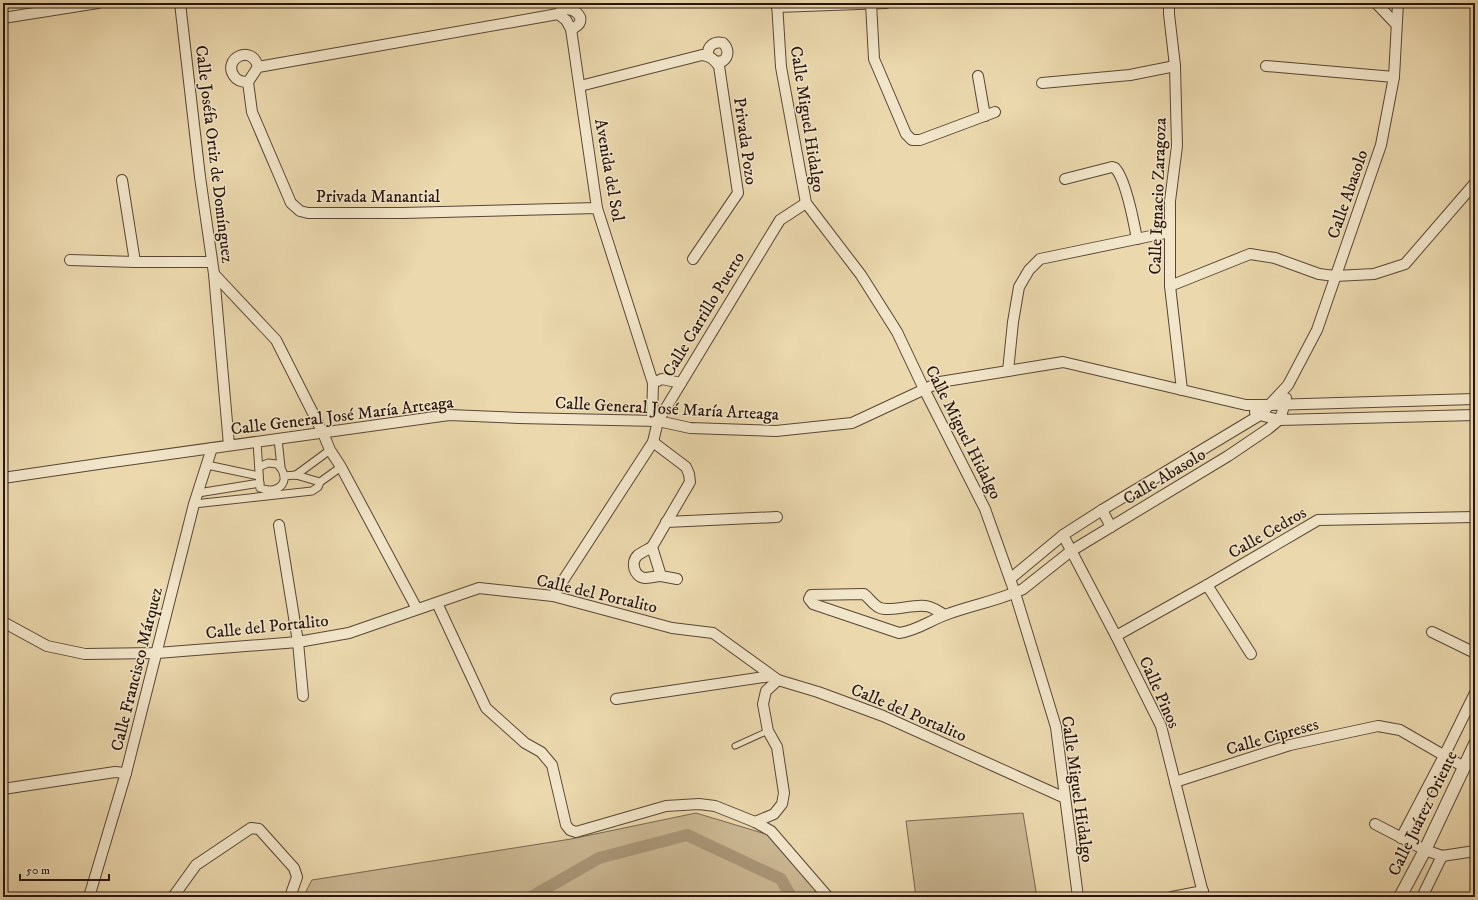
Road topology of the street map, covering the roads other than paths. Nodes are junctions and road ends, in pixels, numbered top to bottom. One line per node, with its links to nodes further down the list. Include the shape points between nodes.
1 (98, 3): 10 (street)
2 (180, 3): 31 (street, Calle Joséfa Ortiz de Domínguez)
3 (886, 3): 7 (street)
4 (1169, 3): 13 (street, Calle Ignacio Zaragoza)
5 (1376, 3): 11 (street)
6 (1398, 3): 11 (street, Calle Abasolo)
7 (871, 4): 8 (street); 16 (street, via 874,59 906,134 912,140 920,140 990,114)
8 (777, 5): 24 (street, Calle Miguel Hidalgo, via 781,67)
9 (562, 17): 12 (street, Avenida del Sol); 12 (street, via 562,8 565,6 576,8 580,14 580,22); 15 (street)
10 (3, 18)
11 (1396, 24): 17 (street, Calle Abasolo)
12 (571, 29): 20 (street, Avenida del Sol)
13 (1176, 66): 19 (street, via 1130,75); 26 (street, Calle Ignacio Zaragoza, via 1177,146 1170,201)
14 (1266, 66): 17 (street)
15 (258, 67): 18 (street); 18 (street, via 252,56 243,55 235,58 231,66 233,75 239,81)
16 (978, 76)
17 (1394, 76): 33 (street, Calle Abasolo, via 1381,145)
18 (248, 82): 25 (street, Privada Manantial, via 252,112 291,203 300,211 403,213)
19 (1042, 84)
20 (580, 86): 25 (street, Avenida del Sol); 28 (street, Privada Pozo, via 702,55 712,59 719,66 738,193)
21 (1065, 179): 27 (street, via 1115,168 1130,205)
22 (122, 180): 30 (street)
23 (1474, 184): 33 (street, via 1405,264 1374,274)
24 (806, 202): 37 (street, Calle Carrillo Puerto, via 780,220); 39 (street, Calle Miguel Hidalgo, via 861,275 896,332)
25 (597, 208): 36 (street, Avenida del Sol)
26 (1170, 232): 27 (street); 34 (street, Calle Ignacio Zaragoza)
27 (1137, 239): 35 (street, via 1040,259 1029,270 1020,287 1012,322)
28 (693, 259)
29 (70, 260): 30 (street)
30 (135, 262): 31 (street)
31 (212, 262): 32 (street, Calle Joséfa Ortiz de Domínguez)
32 (214, 274): 50 (street, Calle Joséfa Ortiz de Domínguez, via 276,340); 55 (street)
33 (1335, 276): 34 (street, via 1319,274 1275,258 1250,254); 38 (street, Calle Abasolo, via 1317,330)
34 (1170, 286): 40 (street, Calle Ignacio Zaragoza)
35 (1008, 371): 39 (street, Calle General José María Arteaga, via 940,382); 40 (street, Calle General José María Arteaga, via 1063,362)
36 (653, 383): 37 (street, via 662,379); 48 (street, Avenida del Sol)
37 (681, 383): 48 (street, Calle Carrillo Puerto)
38 (1288, 385): 43 (street, Calle Abasolo); 44 (street, Calle Abasolo)
39 (924, 389): 48 (street, Calle General José María Arteaga, via 852,423 776,431 690,428); 82 (street, Calle Miguel Hidalgo, via 985,509)
40 (1182, 390): 42 (street, Calle General José María Arteaga)
41 (1475, 399): 44 (street, Calle General José María Arteaga)
42 (1246, 405): 43 (street, Calle General José María Arteaga); 46 (street, Calle General José María Arteaga)
43 (1268, 405): 44 (street, Calle General José María Arteaga); 46 (street, Calle Abasolo)
44 (1285, 405): 47 (street, Calle Abasolo)
45 (1475, 415): 47 (street, Calle General José María Arteaga)
46 (1260, 416): 47 (street, Calle General José María Arteaga); 49 (street, Calle Abasolo)
47 (1278, 420): 54 (street, Calle Abasolo)
48 (655, 421): 50 (street, Calle General José María Arteaga, via 449,415); 53 (street, Calle Carrillo Puerto)
49 (1245, 425): 54 (street); 70 (street, Calle Abasolo)
50 (323, 432): 51 (street, Calle General José María Arteaga); 57 (street, Calle Joséfa Ortiz de Domínguez)
51 (278, 439): 52 (street, Calle General José María Arteaga); 60 (street)
52 (257, 442): 55 (street, Calle General José María Arteaga); 59 (street)
53 (653, 442): 73 (street, via 686,467 689,474 690,482); 86 (street, Calle Carrillo Puerto)
54 (1250, 442): 75 (street, Calle Abasolo)
55 (229, 445): 56 (street, Calle General José María Arteaga)
56 (212, 448): 58 (street, Calle Francisco Márquez); 64 (street, Calle General José María Arteaga)
57 (330, 450): 61 (street, Calle Joséfa Ortiz de Domínguez); 62 (street)
58 (207, 465): 65 (street); 67 (street, Calle Francisco Márquez)
59 (259, 467): 60 (street, via 268,462); 65 (street)
60 (281, 467): 63 (street)
61 (341, 467): 66 (street); 88 (street, Calle Joséfa Ortiz de Domínguez)
62 (296, 475): 63 (street); 66 (street)
63 (284, 476): 65 (street, via 282,485 270,491)
64 (3, 478)
65 (260, 482): 67 (street); 68 (street)
66 (320, 482): 68 (street, via 318,488 312,491)
67 (198, 494): 69 (street, Calle Francisco Márquez)
68 (261, 497): 69 (street)
69 (194, 504): 94 (street, Calle Francisco Márquez)
70 (1102, 510): 75 (street); 76 (street, Calle Abasolo)
71 (777, 517): 73 (street)
72 (1475, 517): 84 (street, Calle Cedros, via 1318,520)
73 (666, 522): 77 (street)
74 (279, 525): 93 (street)
75 (1111, 527): 78 (street, Calle Abasolo)
76 (1064, 535): 78 (street, Calle Pinos); 79 (street, Calle Abasolo)
77 (652, 547): 80 (street); 80 (street, via 638,556 634,568 642,577)
78 (1071, 551): 83 (street, Calle Abasolo); 92 (street, Calle Pinos)
79 (1025, 566): 82 (street, Calle Abasolo); 83 (street)
80 (661, 576): 81 (street)
81 (677, 579)
82 (1010, 579): 85 (street, Calle Miguel Hidalgo)
83 (1036, 580): 85 (street, Calle Abasolo)
84 (1207, 585): 92 (street, Calle Cedros); 96 (street)
85 (1016, 593): 89 (street, Calle Abasolo); 109 (street, Calle Miguel Hidalgo, via 1056,727)
86 (553, 596): 87 (street, Calle del Portalito, via 479,588); 97 (street, Calle del Portalito, via 672,628 713,632)
87 (437, 603): 88 (street, Calle del Portalito); 110 (street, via 486,708 525,743 541,752 552,765 566,825 570,830 576,832 666,806 699,804 715,806)
88 (418, 609): 93 (street, Calle del Portalito, via 349,634)
89 (945, 615): 89 (street, Calle Abasolo, via 908,632 899,633 813,604 809,599 811,595 864,594 878,607 886,609 928,606)
90 (3, 622): 94 (street, Calle del Portalito, via 47,646 85,654)
91 (1432, 632): 95 (street)
92 (1116, 636): 107 (street, Calle Pinos, via 1161,726)
93 (298, 642): 94 (street, Calle del Portalito); 99 (street)
94 (157, 653): 106 (street, Calle Francisco Márquez)
95 (1475, 653)
96 (1251, 654)
97 (774, 678): 100 (street); 101 (street, via 766,691 763,704); 109 (street, Calle del Portalito, via 883,716)
98 (1475, 693): 104 (street)
99 (303, 696)
100 (616, 699)
101 (768, 730): 103 (lane); 110 (street, via 777,747 784,792 782,804 774,814)
102 (1475, 744): 105 (street, Calle Juárez Oriente)
103 (735, 746)
104 (1444, 756): 105 (street); 107 (street, Calle Cipreses, via 1400,730 1378,726 1290,745); 112 (street)
105 (1464, 767): 113 (street, Calle Juárez Oriente)
106 (126, 773): 108 (street, via 115,772); 117 (street, Calle Francisco Márquez)
107 (1175, 782): 116 (street, Calle Pinos)
108 (3, 789)
109 (1065, 798): 121 (street, Calle Miguel Hidalgo)
110 (755, 822): 120 (street, via 771,831)
111 (1375, 824): 112 (street)
112 (1401, 838): 113 (street)
113 (1425, 850): 115 (street); 123 (street, Calle Juárez Oriente)
114 (1475, 851): 115 (street)
115 (1442, 856): 124 (street)
116 (1203, 894): 122 (street)
117 (89, 897)
118 (173, 897): 119 (street, via 196,865 251,828 259,829 294,868 297,877)
119 (290, 897)
120 (828, 897)
121 (1078, 897)
122 (1172, 897)
123 (1400, 897)
124 (1422, 897)

